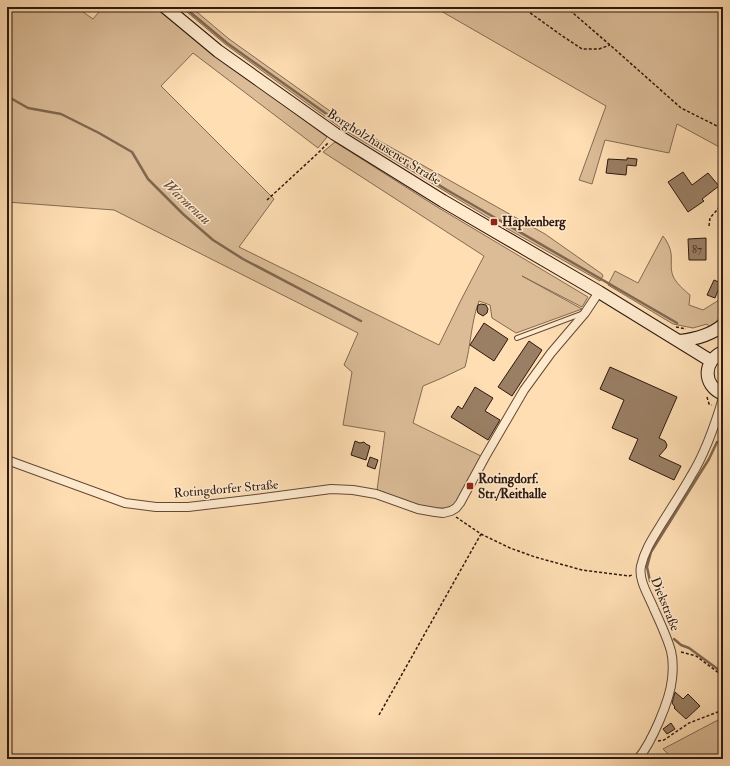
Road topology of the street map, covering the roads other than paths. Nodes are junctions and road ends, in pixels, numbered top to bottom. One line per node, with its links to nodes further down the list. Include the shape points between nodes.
1 (165, 7): 2 (main road, Borgholzhausener Straße, via 218,51 335,134 443,201)
2 (599, 292): 3 (street); 6 (main road, Borgholzhausener Straße)
3 (586, 313): 5 (lane); 11 (street, Rotingdorfer Straße, via 550,353 524,390 460,503 451,511 443,513 418,509 376,494 330,489 188,507 125,503)
4 (723, 325): 6 (main road, via 709,334)
5 (517, 338)
6 (680, 341): 8 (main road, Borgholzhausener Straße)
7 (723, 352): 8 (main road)
8 (711, 361): 9 (main road, via 707,374 709,381 712,387)
9 (723, 394)
10 (723, 398): 12 (street, Diekstraße, via 706,448 646,549 641,567 640,574 644,587 671,652 672,679 668,699 648,745)
11 (7, 460)
12 (638, 759)

